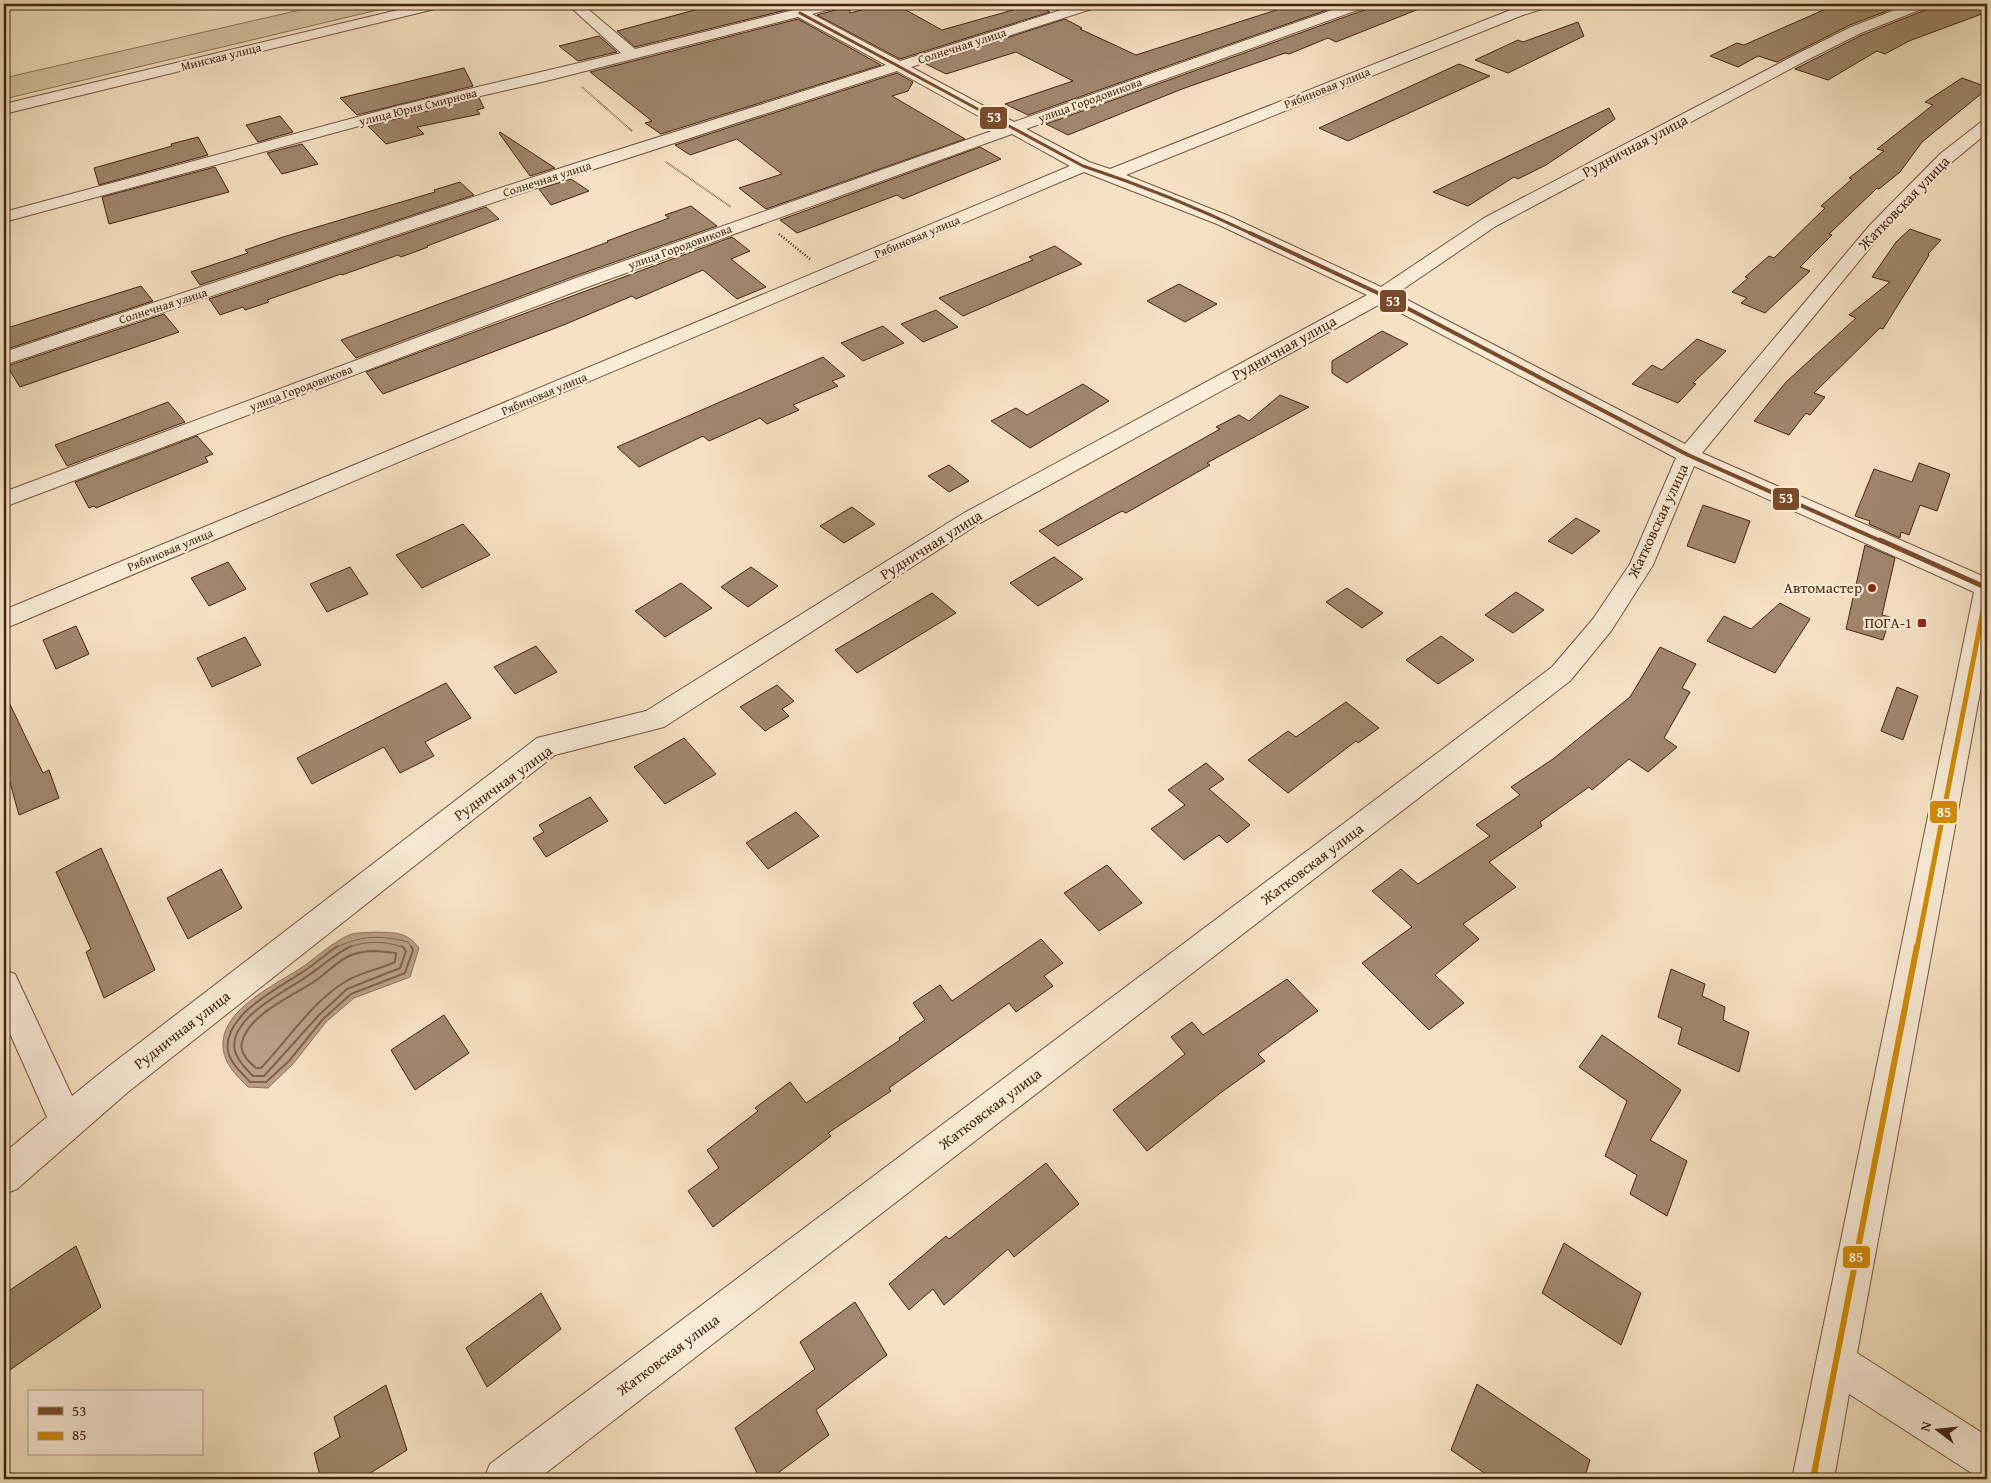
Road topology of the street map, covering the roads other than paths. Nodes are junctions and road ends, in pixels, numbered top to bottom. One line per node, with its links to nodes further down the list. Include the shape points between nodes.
1 (439, 4): 11 (street, Минская улица)
2 (574, 4): 9 (street)
3 (834, 4): 8 (street, улица Юрия Смирнова)
4 (1093, 4): 10 (street, Солнечная улица)
5 (1361, 4): 13 (street, улица Городовикова)
6 (1544, 4): 15 (street, Рябиновая улица)
7 (1922, 4): 17 (street, Рудничная улица, via 1856,30 1802,57 1490,222)
8 (800, 13): 9 (street, улица Юрия Смирнова); 10 (street)
9 (631, 54): 16 (street, улица Юрия Смирнова, via 408,108)
10 (900, 66): 13 (street); 18 (street, Солнечная улица, via 647,146)
11 (4, 109)
12 (1987, 125): 19 (street, Жатковская улица, via 1946,158 1876,229)
13 (1010, 128): 14 (street); 20 (street, улица Городовикова, via 583,282)
14 (1083, 166): 15 (street); 22 (street, Рябиновая улица)
15 (1111, 175): 17 (street, via 1223,220)
16 (4, 217)
17 (1382, 295): 19 (street); 24 (street, Рудничная улица, via 972,518 654,720 547,746 116,1081)
18 (4, 359)
19 (1688, 454): 21 (street); 28 (street, Жатковская улица, via 1641,565 1602,626 1561,674)
20 (4, 500)
21 (1987, 589): 26 (street)
22 (4, 620)
23 (4, 984): 24 (street)
24 (67, 1124): 25 (street, Рудничная улица)
25 (4, 1176)
26 (1836, 1363): 27 (street); 29 (street)
27 (1987, 1460)
28 (505, 1479)
29 (1813, 1479)

